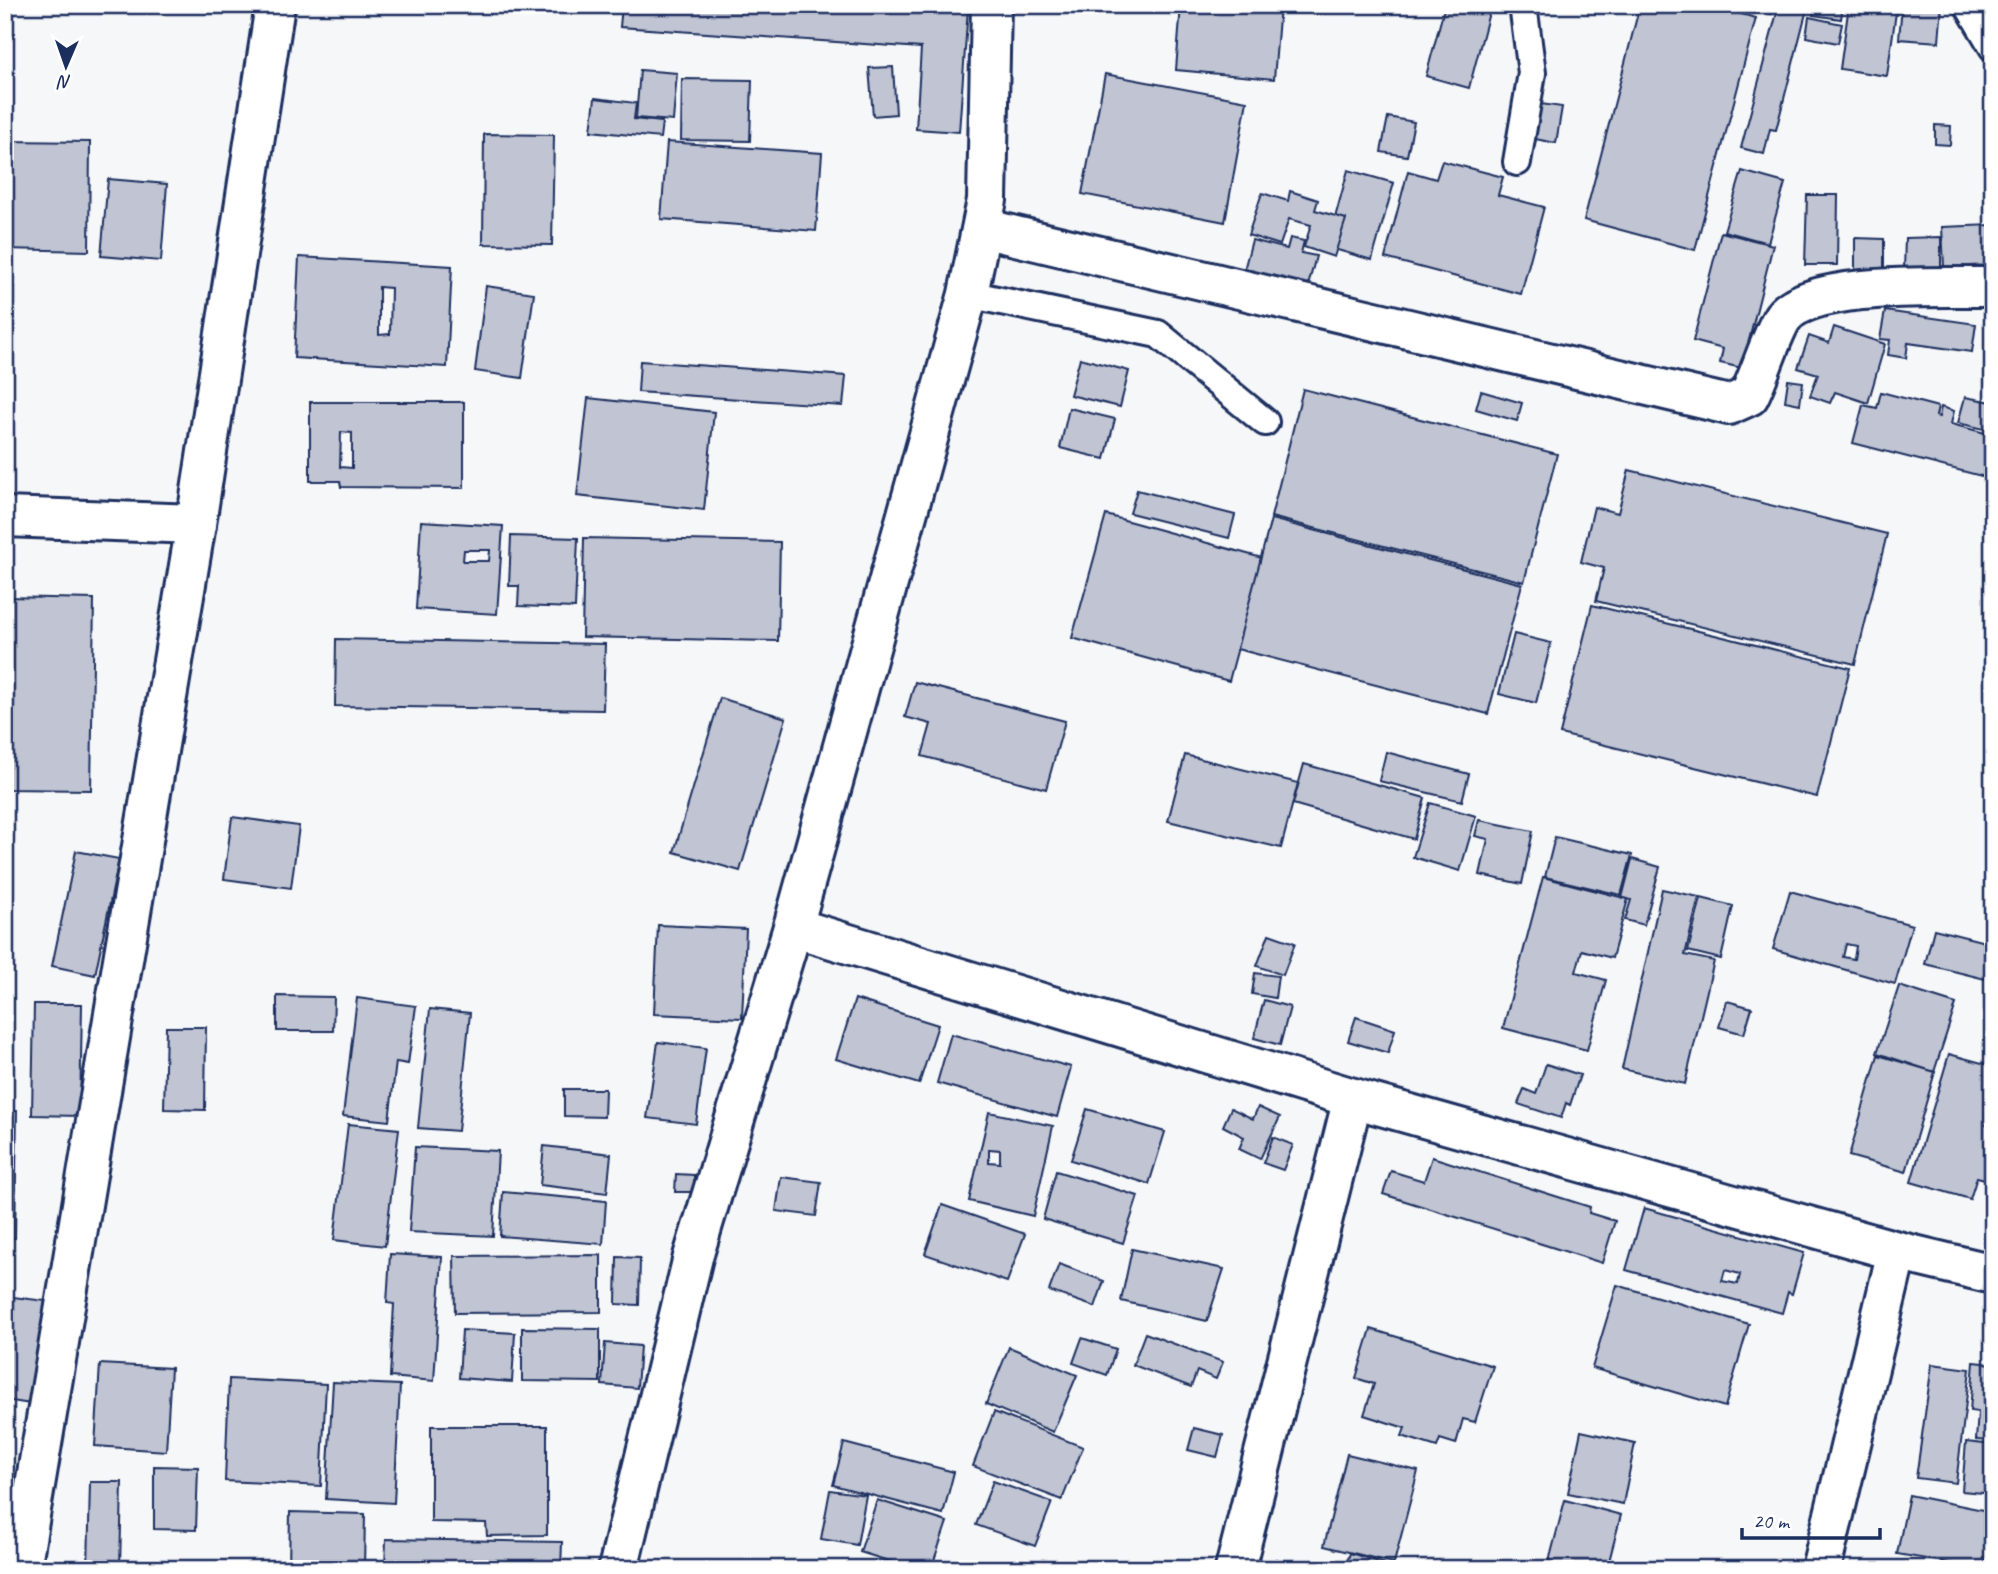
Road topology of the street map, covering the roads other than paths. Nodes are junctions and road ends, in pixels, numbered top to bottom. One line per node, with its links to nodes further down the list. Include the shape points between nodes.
1 (275, 5): 12 (street)
2 (991, 5): 7 (street, via 987,200)
3 (1523, 5): 6 (lane, via 1532,73)
4 (1968, 5): 5 (lane)
5 (1993, 47)
6 (1517, 163)
7 (982, 228): 8 (street, via 1729,405 1749,396 1784,316 1816,296 1869,289); 9 (street)
8 (1993, 287)
9 (968, 294): 10 (lane, via 1158,334); 13 (street)
10 (1265, 422)
11 (5, 517): 12 (street)
12 (196, 524): 17 (street)
13 (793, 928): 14 (street); 18 (street, via 693,1257)
14 (1353, 1098): 15 (street); 19 (street)
15 (1898, 1251): 16 (street); 20 (street)
16 (1993, 1275)
17 (21, 1569)
18 (618, 1569)
19 (1235, 1569)
20 (1821, 1569)

